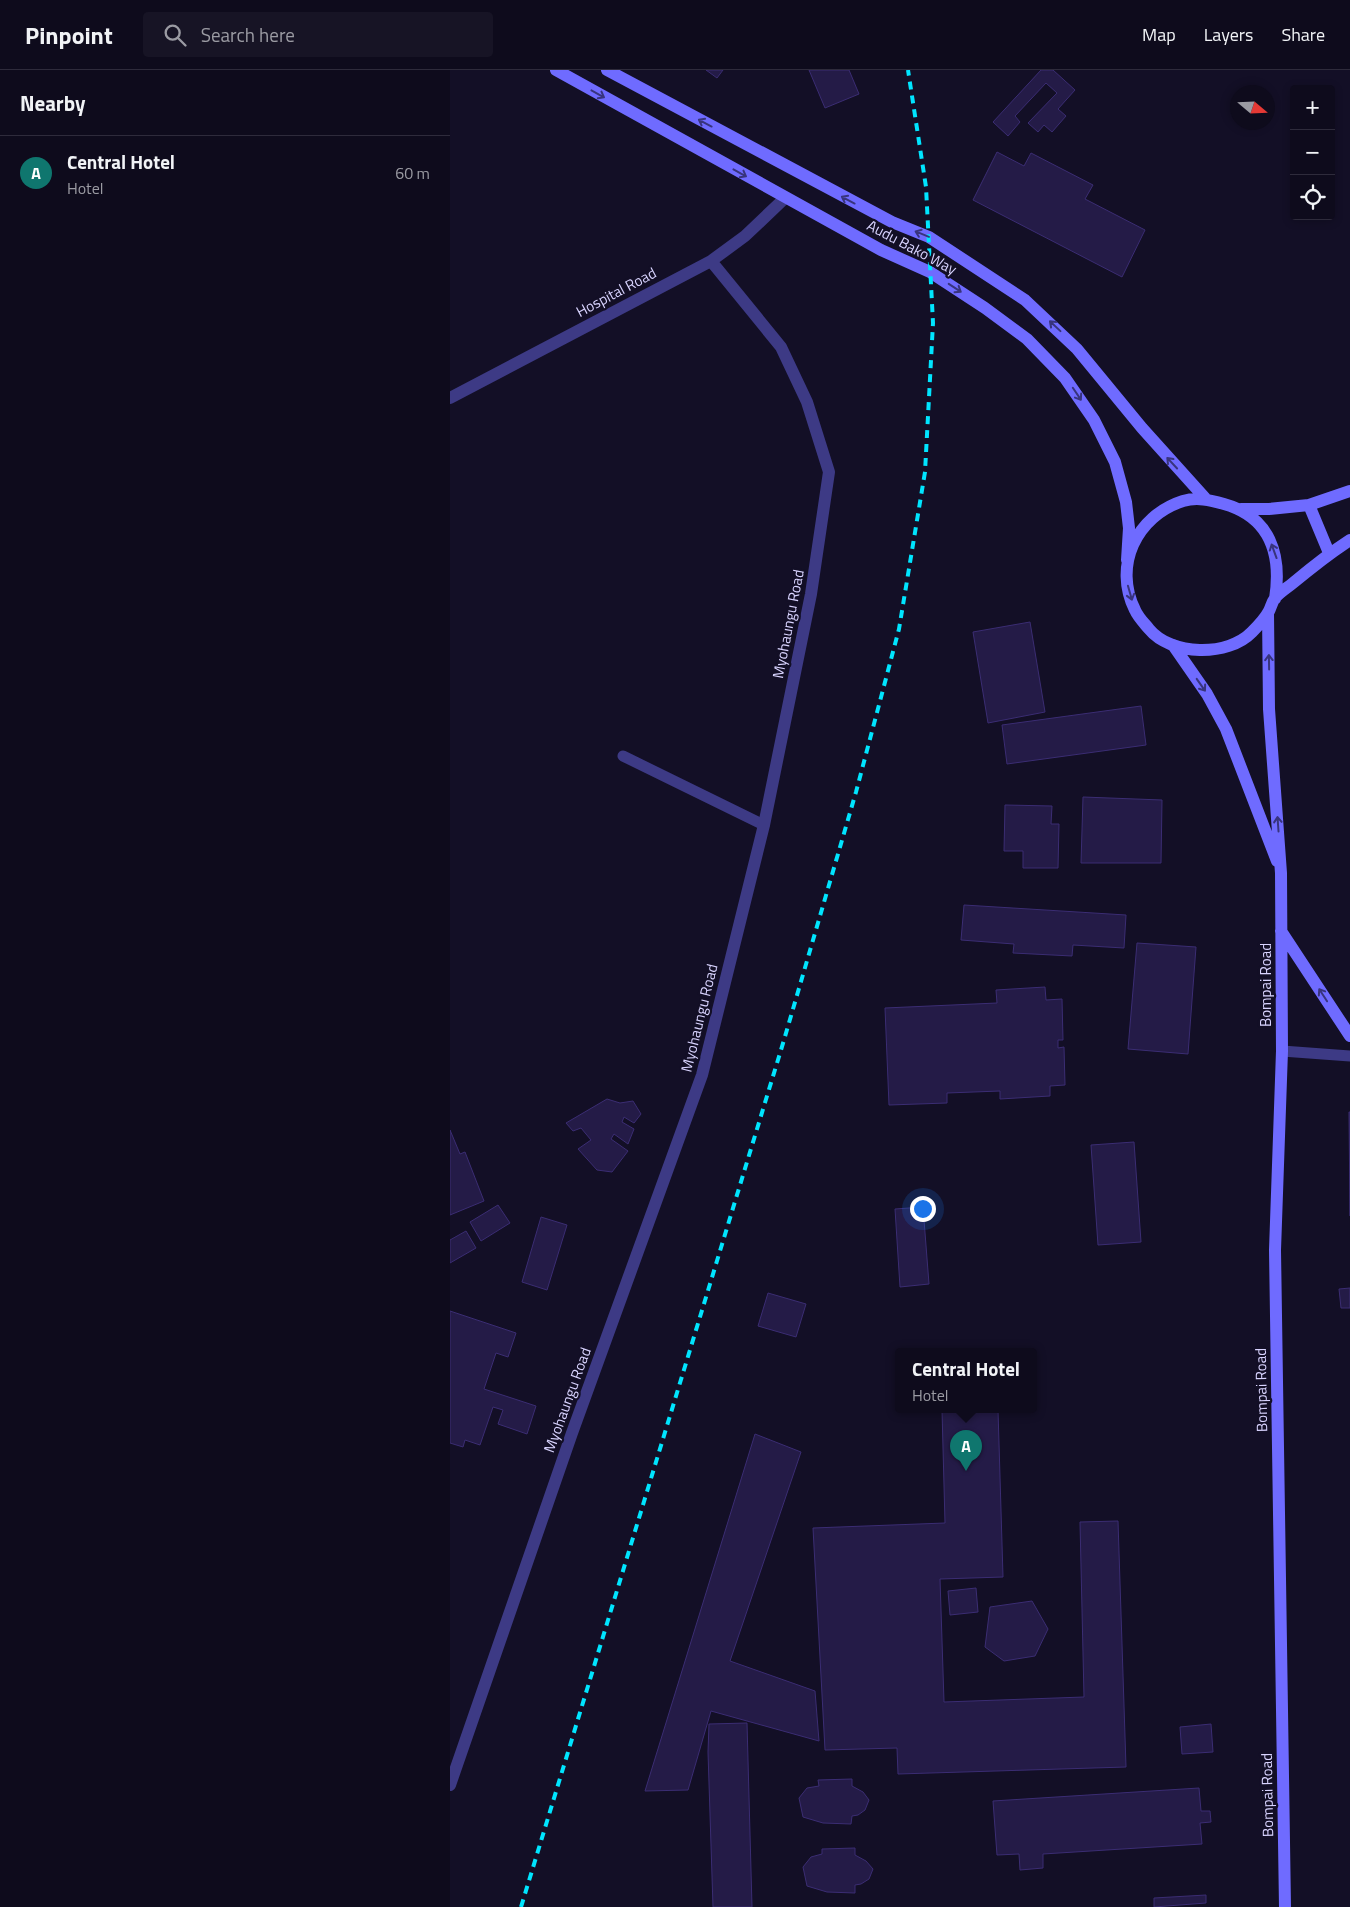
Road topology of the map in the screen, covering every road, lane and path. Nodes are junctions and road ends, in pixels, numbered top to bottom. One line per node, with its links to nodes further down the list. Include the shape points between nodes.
1 (556, 70): 3 (main road, Audu Bako Way, one-way to 3)
2 (607, 70): 7 (main road, Audu Bako Way, one-way to 2, via 1142,428 1077,349 1025,300 929,237 892,222)
3 (785, 198): 4 (street, Hospital Road, via 745,236); 12 (main road, Audu Bako Way, one-way to 12, via 881,250 930,272 1027,339 1065,378 1094,420 1115,462 1126,502)
4 (711, 261): 5 (street, Hospital Road); 17 (street, Myohaungu Road, via 781,348 808,402 829,472 811,594)
5 (450, 398)
6 (1350, 491): 8 (main road)
7 (1206, 498): 9 (main road); 12 (main road, via 1184,501 1164,509 1147,522 1134,540)
8 (1309, 505): 9 (main road); 11 (main road)
9 (1241, 508): 13 (main road, one-way to 9, via 1278,578 1276,557 1269,538 1257,521)
10 (1350, 540): 11 (main road)
11 (1329, 553): 13 (main road)
12 (1128, 560): 15 (main road, one-way to 15, via 1127,587 1135,611 1151,632)
13 (1274, 599): 14 (main road)
14 (1268, 613): 15 (main road, via 1251,634 1227,647 1200,651); 18 (main road, Bompai Road, one-way to 14, via 1269,709)
15 (1173, 645): 18 (main road, one-way to 18, via 1207,694 1226,729)
16 (623, 756): 17 (lane)
17 (764, 825): 23 (street, Myohaungu Road, via 702,1075 572,1433)
18 (1281, 873): 19 (main road, Bompai Road)
19 (1281, 931): 20 (main road, one-way to 19); 21 (main road, Bompai Road)
20 (1350, 1036)
21 (1282, 1051): 22 (lane); 24 (main road, Bompai Road, via 1275,1250)
22 (1350, 1056)
23 (450, 1785)
24 (1285, 1907)

